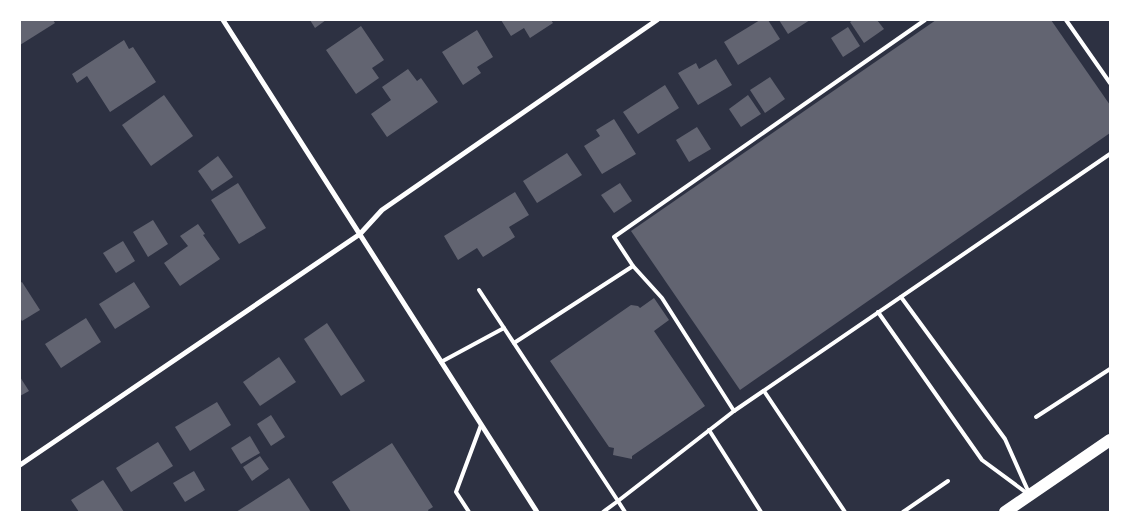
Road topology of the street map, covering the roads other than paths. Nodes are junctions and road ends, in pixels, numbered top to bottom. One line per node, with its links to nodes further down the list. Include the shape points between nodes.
1 (223, 20): 7 (street)
2 (657, 20): 7 (street, via 382,210)
3 (924, 20): 8 (lane, via 614,237)
4 (1066, 20): 5 (lane)
5 (1110, 83)
6 (1110, 154): 10 (lane)
7 (360, 234): 14 (street); 22 (street)
8 (633, 266): 13 (lane); 17 (lane, via 662,298)
9 (479, 290): 12 (lane)
10 (901, 297): 11 (lane); 24 (lane, via 1005,439)
11 (878, 312): 16 (lane); 24 (lane, via 982,460)
12 (504, 328): 13 (lane); 14 (lane)
13 (514, 343): 25 (lane)
14 (441, 362): 19 (street)
15 (1110, 369): 18 (lane)
16 (764, 391): 17 (lane); 31 (lane)
17 (734, 411): 20 (lane)
18 (1036, 417)
19 (482, 425): 26 (lane, via 456,492); 27 (street)
20 (709, 430): 25 (lane); 30 (lane)
21 (1110, 440): 24 (main road)
22 (20, 466)
23 (948, 481): 32 (lane)
24 (1030, 495): 33 (main road)
25 (618, 501): 28 (lane); 29 (lane)
26 (468, 512)
27 (537, 512)
28 (603, 512)
29 (625, 512)
30 (761, 512)
31 (845, 512)
32 (903, 512)
33 (1005, 512)

